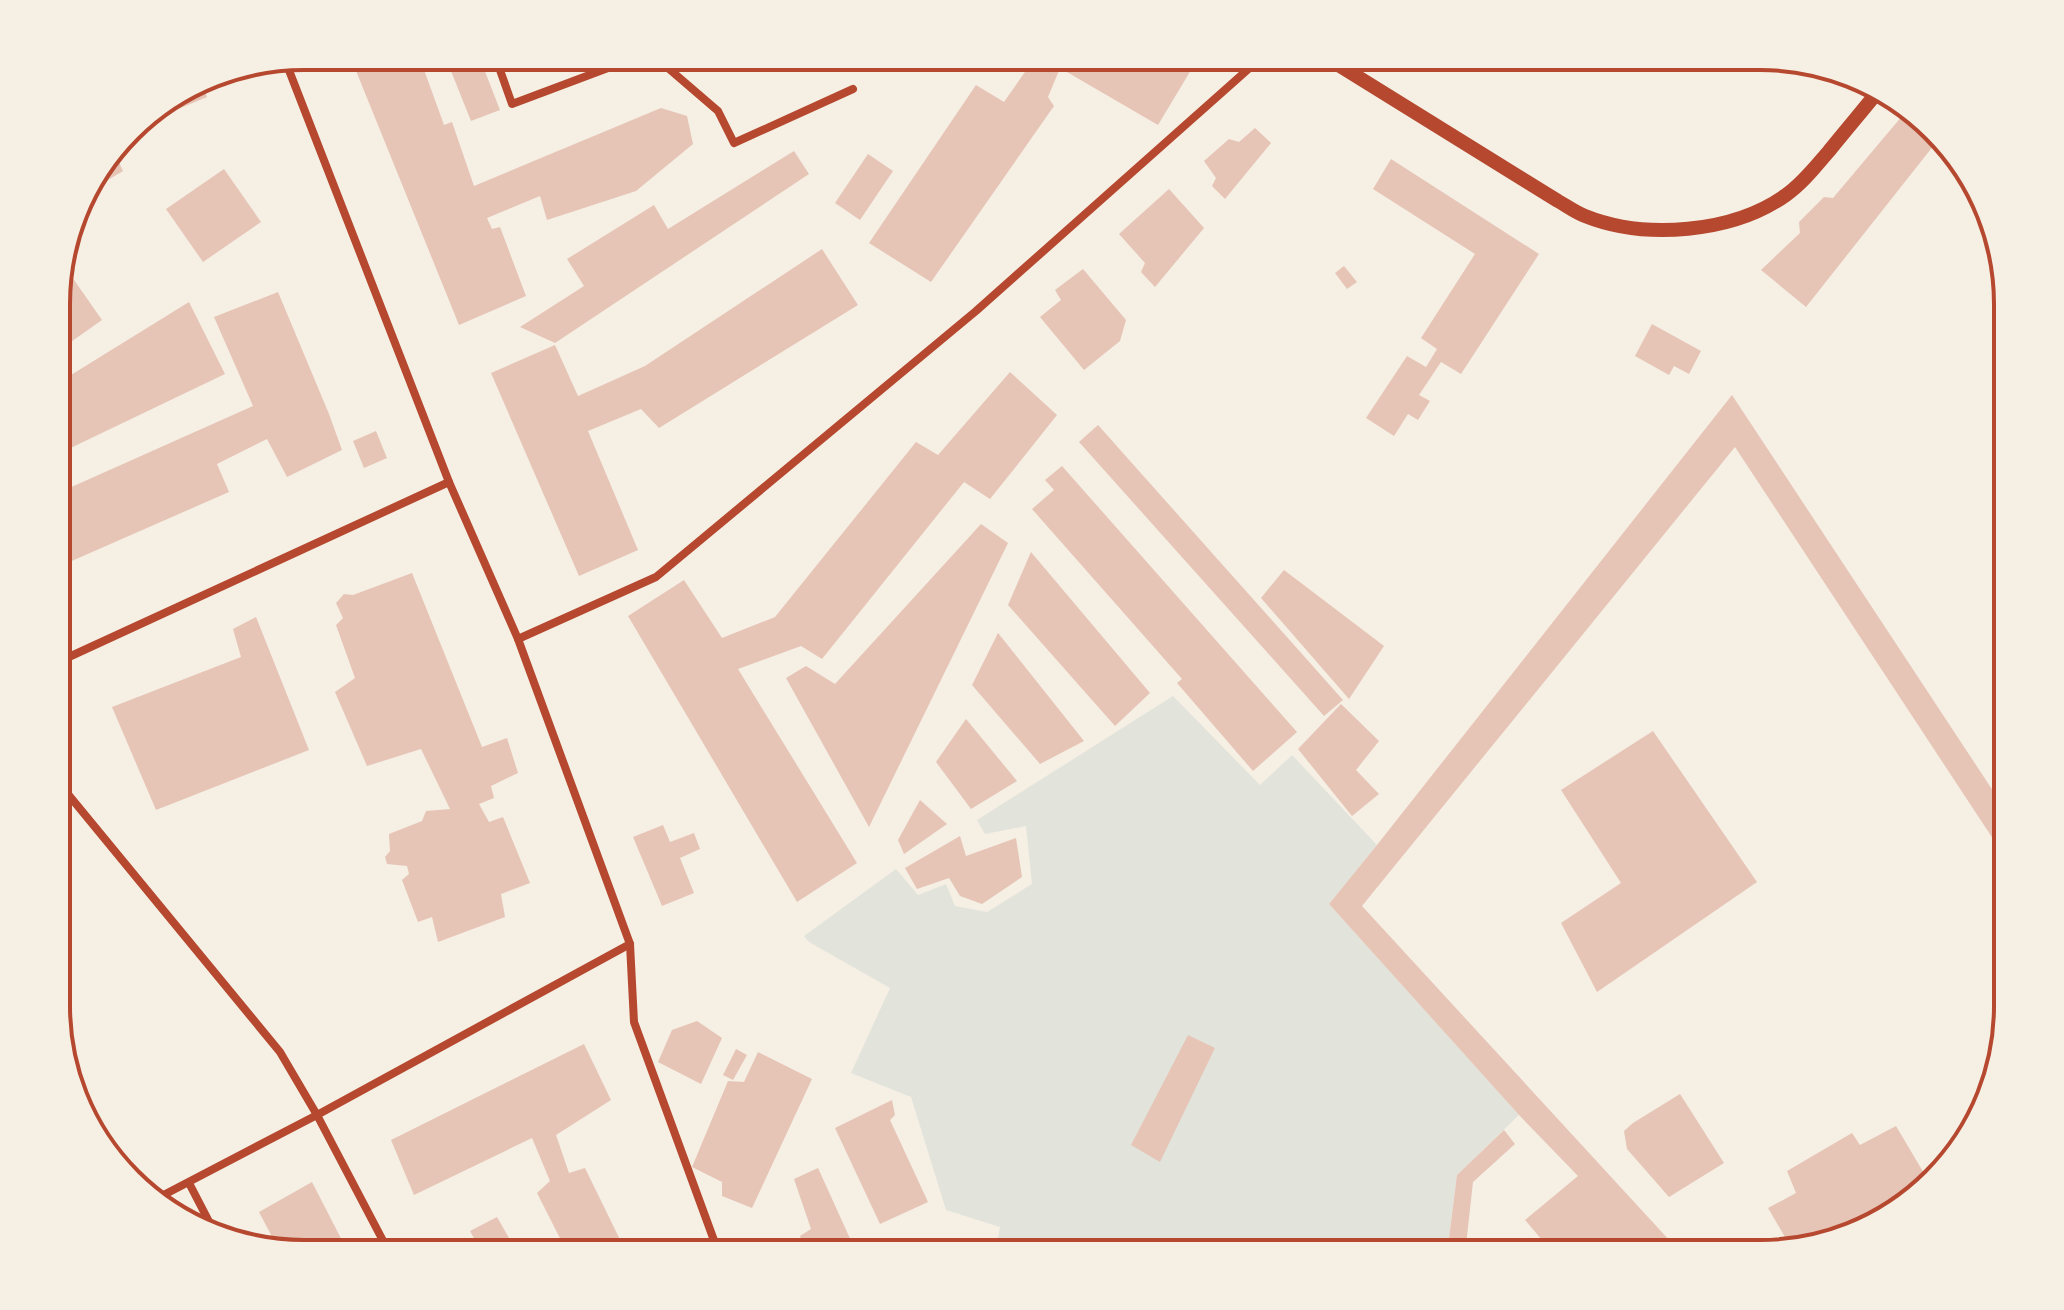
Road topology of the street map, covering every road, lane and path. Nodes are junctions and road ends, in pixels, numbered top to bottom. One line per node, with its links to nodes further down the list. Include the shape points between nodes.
1 (500, 70): 2 (street, via 512,104)
2 (603, 70)
3 (670, 70): 7 (street, via 718,111 734,143)
4 (1247, 70): 10 (street, via 976,311 656,577)
5 (1347, 70): 8 (street, via 1584,216 1644,229 1734,221 1786,196)
6 (289, 71): 9 (street)
7 (853, 89)
8 (1872, 99)
9 (449, 482): 10 (street); 11 (street)
10 (518, 639): 13 (street)
11 (70, 656)
12 (70, 797): 14 (street, via 280,1052)
13 (630, 944): 14 (street); 19 (street, via 634,1022)
14 (317, 1115): 15 (street); 18 (street)
15 (189, 1183): 16 (street); 17 (street)
16 (166, 1194)
17 (208, 1219)
18 (383, 1240)
19 (714, 1240)

